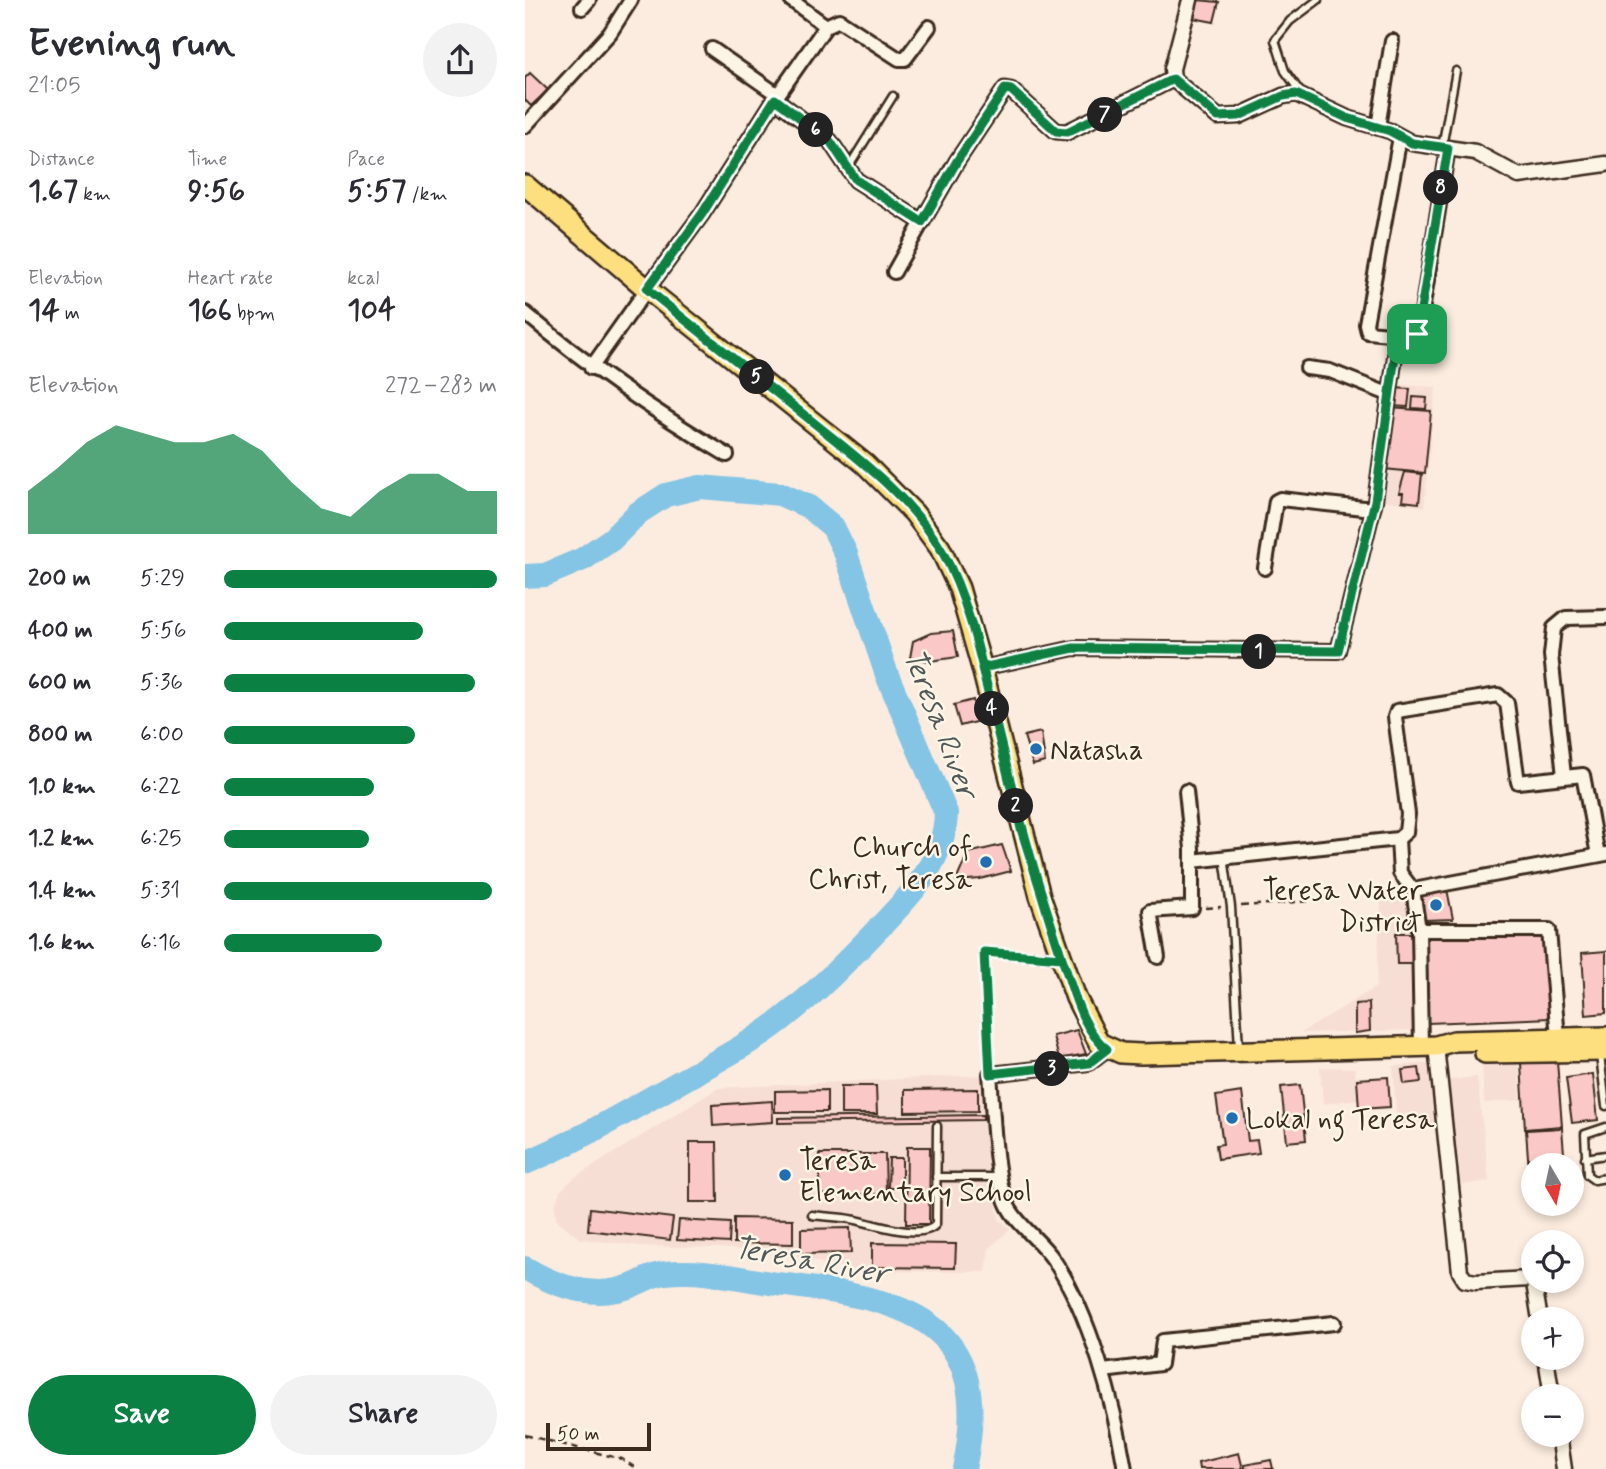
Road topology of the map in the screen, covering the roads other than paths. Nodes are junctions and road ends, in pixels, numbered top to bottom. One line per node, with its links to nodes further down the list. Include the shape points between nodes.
1 (631, 0): 14 (street, via 610,33)
2 (791, 0): 5 (street)
3 (1190, 0): 10 (street)
4 (1318, 0): 13 (lane, via 1290,20 1275,40 1285,71)
5 (826, 26): 6 (street, via 839,20 899,59 905,59); 12 (street)
6 (929, 27)
7 (1392, 41): 15 (street)
8 (712, 49): 12 (street)
9 (1456, 71): 17 (lane)
10 (1173, 79): 13 (street, via 1211,113 1227,118 1289,94); 21 (street, via 1067,132 1056,131 1005,89)
11 (893, 96): 19 (lane)
12 (776, 97): 19 (street, via 839,150); 23 (street, via 702,214)
13 (1304, 97): 15 (street)
14 (525, 126)
15 (1378, 127): 16 (street)
16 (1399, 137): 17 (street); 25 (street, via 1366,324 1368,332)
17 (1445, 147): 18 (street, via 1475,152 1519,176); 25 (street, via 1419,330 1413,336)
18 (1606, 164)
19 (847, 170): 21 (street)
20 (525, 185): 23 (main road)
21 (922, 222): 22 (street)
22 (894, 272)
23 (647, 289): 26 (street); 33 (main road, via 865,464 914,513 949,565)
24 (525, 313): 26 (street)
25 (1398, 334): 28 (street)
26 (591, 368): 29 (street)
27 (1307, 368): 28 (street, via 1330,371)
28 (1388, 394): 30 (street)
29 (727, 455)
30 (1373, 509): 31 (street, via 1276,501); 33 (street, via 1338,651 1074,648)
31 (1265, 568)
32 (1606, 617): 34 (street, via 1566,618 1554,628 1551,655)
33 (982, 668): 43 (main road, via 1021,829)
34 (1564, 776): 36 (street, via 1518,782 1504,697 1403,708 1395,717 1408,814 1406,832); 38 (street, via 1583,775 1586,781)
35 (1186, 791): 39 (street)
36 (1398, 839): 37 (street); 40 (street, via 1400,873)
37 (1224, 855): 39 (street); 48 (lane)
38 (1602, 855): 40 (street)
39 (1192, 861): 42 (street, via 1192,908 1150,911)
40 (1413, 890): 41 (street)
41 (1419, 930): 44 (street, via 1549,930); 46 (street)
42 (1158, 957)
43 (1062, 958): 47 (main road, via 1094,1037); 49 (lane, via 984,952)
44 (1558, 1038): 45 (main road); 46 (main road)
45 (1603, 1044): 46 (main road, via 1454,1053); 50 (lane)
46 (1429, 1046): 48 (main road); 59 (street, via 1460,1272 1465,1280 1476,1282 1529,1279 1534,1283)
47 (1107, 1049): 48 (main road, via 1141,1054); 49 (street, via 1089,1063)
48 (1240, 1054)
49 (990, 1074): 56 (street)
50 (1606, 1106)
51 (937, 1126): 55 (lane)
52 (1606, 1127): 54 (lane, via 1584,1134)
53 (1606, 1155): 54 (lane)
54 (1585, 1158): 57 (lane, via 1589,1178)
55 (936, 1177): 56 (lane); 58 (lane, via 936,1224 924,1232)
56 (1001, 1177): 61 (street, via 1007,1206 1053,1259)
57 (1606, 1178)
58 (811, 1215)
59 (1538, 1307)
60 (1334, 1323): 61 (street, via 1163,1341 1160,1364)
61 (1103, 1371): 63 (street)
62 (1561, 1447): 64 (street)
63 (1125, 1469)
64 (1564, 1469)

